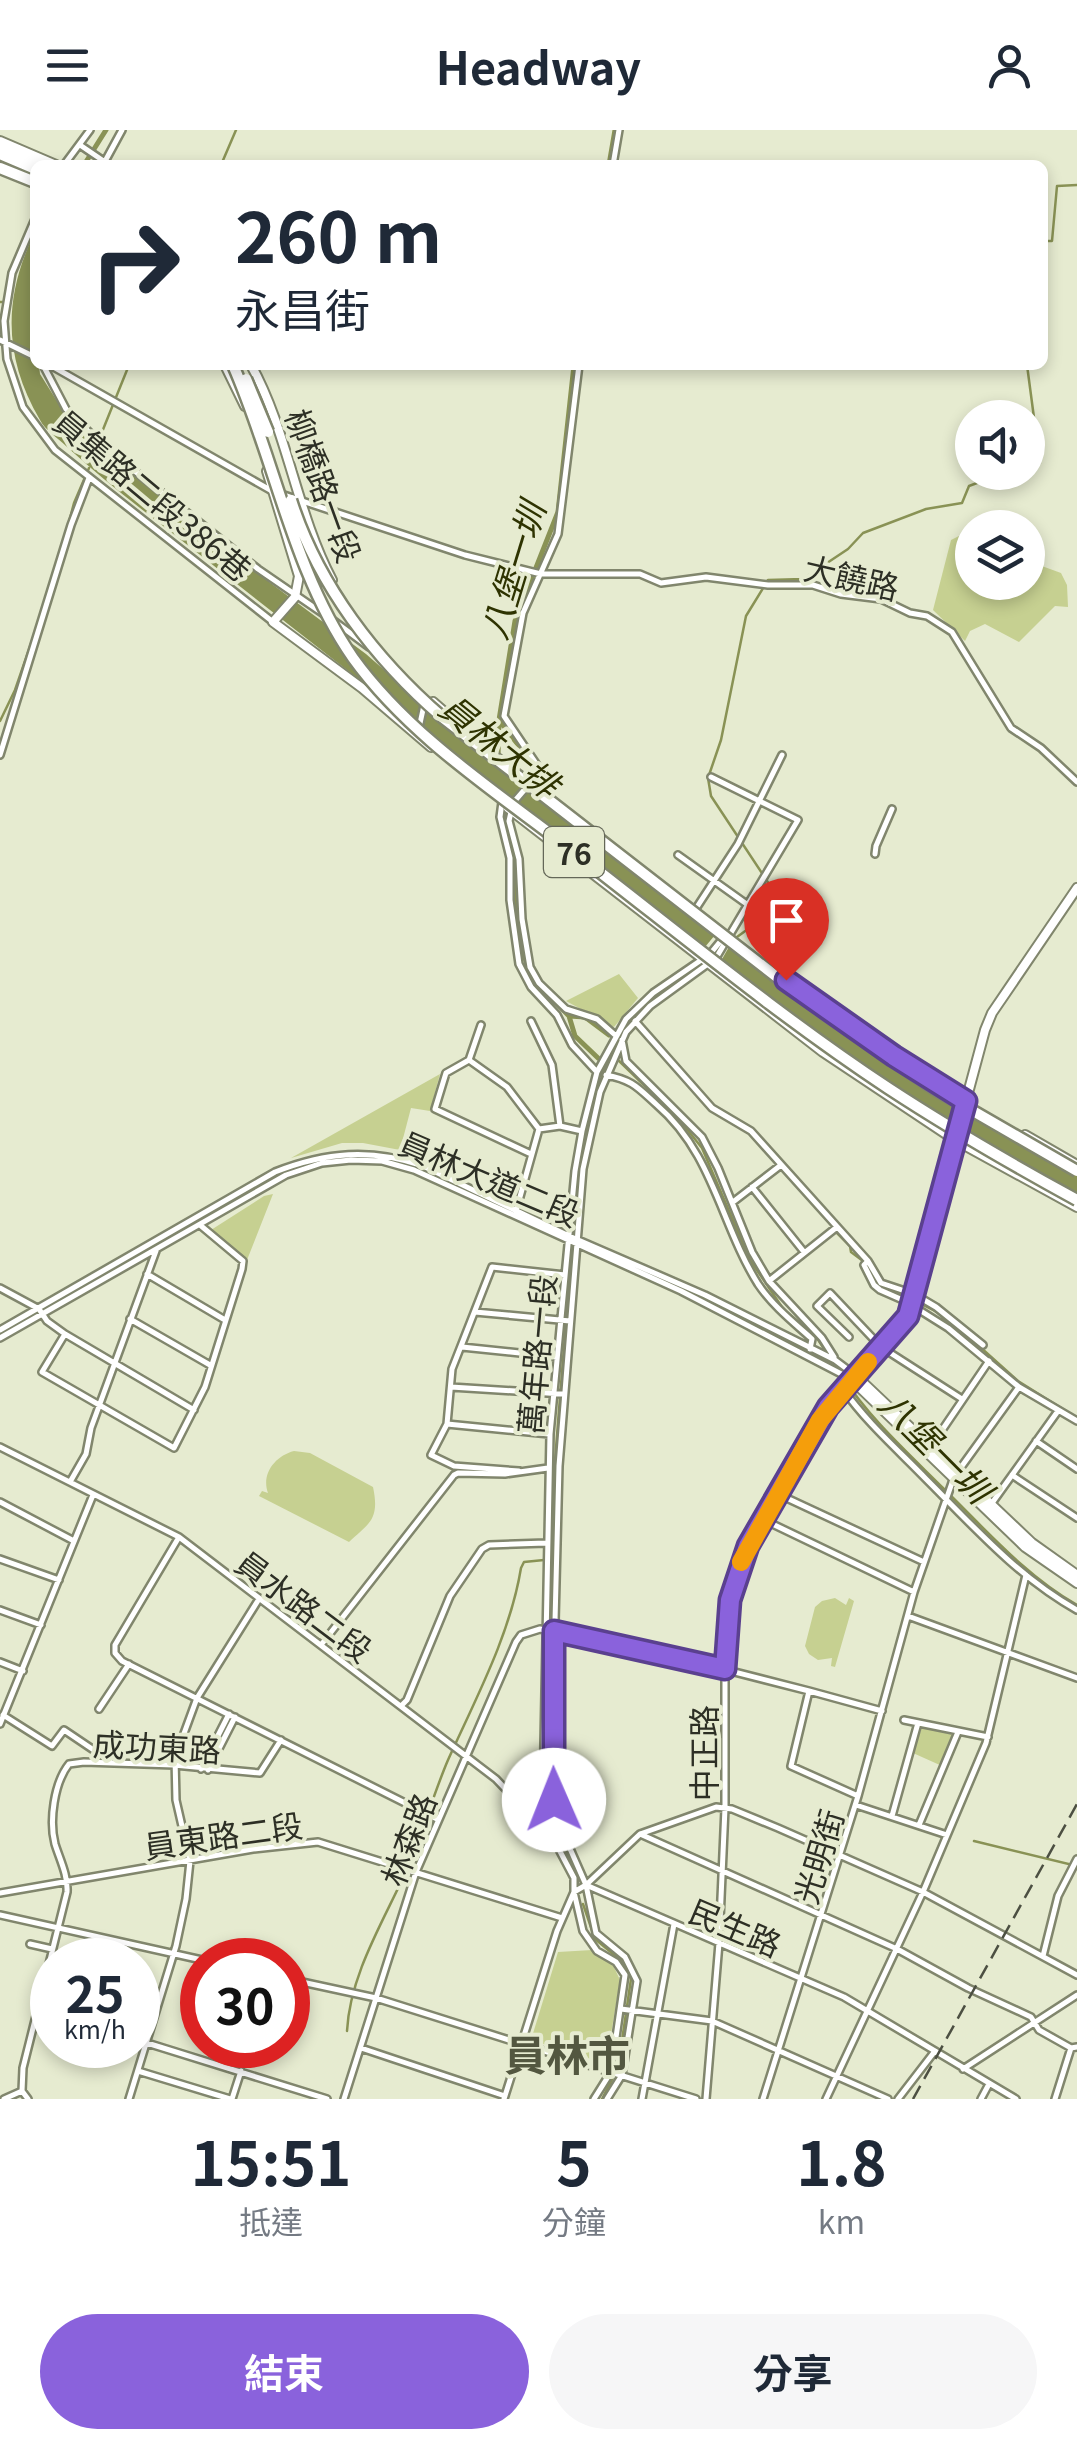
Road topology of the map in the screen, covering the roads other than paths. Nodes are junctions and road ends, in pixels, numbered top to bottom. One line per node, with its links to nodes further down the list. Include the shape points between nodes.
1 (90, 130): 5 (street)
2 (122, 130): 10 (street)
3 (619, 130): 11 (street)
4 (0, 143): 6 (highway); 7 (main road)
5 (82, 145): 8 (street); 9 (street)
6 (34, 160)
7 (46, 160)
8 (66, 160)
9 (101, 160)
10 (104, 160)
11 (614, 160)
12 (0, 163): 13 (highway)
13 (30, 176)
14 (30, 232): 15 (street, 員集路二段386巷, via 5,304)
15 (5, 343): 16 (street); 24 (street, 員集路二段386巷, via 17,394 35,426)
16 (30, 355)
17 (49, 370): 28 (street, via 66,409 102,445)
18 (56, 370): 25 (street)
19 (227, 370): 25 (main road, 柳橋路一段, via 257,436)
20 (238, 370): 65 (highway, 76, bridge, via 316,591 353,658 389,701 458,762 796,1022 912,1103)
21 (239, 370): 63 (highway, 76, bridge, via 256,398 294,509 342,603 420,697 822,1012 935,1089)
22 (253, 370): 26 (main road, 柳橋路一段)
23 (579, 370): 27 (street, via 562,515)
24 (90, 478): 29 (street, 員集路二段386巷); 33 (street)
25 (272, 491): 26 (street); 28 (main road, 柳橋路一段, via 299,576)
26 (299, 501): 27 (street, 大饒路); 30 (main road, 柳橋路一段, via 336,588)
27 (541, 574): 36 (street, 大饒路, via 813,584 927,616 952,632 1012,728); 37 (street, via 522,613 504,716 537,760)
28 (295, 597): 29 (main road); 30 (street)
29 (273, 622): 32 (main road)
30 (389, 660): 31 (main road, 柳橋路一段)
31 (425, 701): 32 (street); 37 (main road, 柳橋路一段)
32 (417, 736): 39 (main road)
33 (0, 755)
34 (782, 755): 38 (street)
35 (711, 778): 38 (street)
36 (1077, 782)
37 (528, 784): 40 (street); 47 (main road, 柳橋路一段)
38 (760, 801): 44 (street); 46 (street, 萬年路一段, via 798,820)
39 (502, 802): 40 (main road); 55 (street, via 520,964 572,1045)
40 (512, 807): 49 (main road); 53 (street, via 530,967 566,1009 596,1019)
41 (892, 809): 42 (street)
42 (876, 854)
43 (678, 855): 44 (street)
44 (714, 881): 46 (street); 47 (street)
45 (1077, 888): 56 (main road, via 992,1013)
46 (748, 904): 48 (street, 萬年路一段)
47 (696, 910): 48 (main road, 柳橋路一段)
48 (726, 938): 49 (street, 萬年路一段); 56 (main road, 柳橋路一段)
49 (705, 964): 50 (street, 萬年路一段); 53 (street, 萬年路一段, via 644,1000); 60 (main road)
50 (635, 1020): 53 (street, 萬年路一段); 62 (street, via 712,1108 751,1131)
51 (531, 1021): 57 (street, via 552,1064)
52 (480, 1024): 54 (street)
53 (618, 1039): 55 (street, 萬年路一段); 66 (street, via 626,1062 702,1138)
54 (470, 1060): 58 (street, via 507,1087); 61 (street, via 446,1073 435,1109)
55 (602, 1070): 59 (street, 萬年路一段); 72 (street, 萬年路一段, via 584,1158); 80 (street, via 630,1080 685,1132)
56 (964, 1106): 60 (main road); 63 (main road, 柳橋路一段)
57 (560, 1126): 58 (street); 59 (street)
58 (539, 1129): 61 (street)
59 (582, 1131): 71 (street, 萬年路一段)
60 (956, 1140): 67 (main road); 81 (main road)
61 (531, 1154): 68 (street)
62 (780, 1165): 64 (street); 70 (street)
63 (1077, 1168)
64 (752, 1188): 66 (street); 74 (street)
65 (1077, 1200)
66 (733, 1202): 78 (street)
67 (1077, 1207)
68 (516, 1210): 71 (street, 員林大道二段); 83 (street, 員林大道二段, via 402,1159 341,1153 276,1172)
69 (199, 1224): 71 (street, 員林大道二段, via 304,1168 363,1160 414,1170); 73 (street, 員林大道二段); 86 (street, via 243,1261)
70 (836, 1227): 74 (street); 75 (street)
71 (569, 1239): 72 (street, 員林大道二段); 77 (street, 萬年路一段)
72 (577, 1243): 88 (street, 萬年路一段); 89 (street, 員林大道二段)
73 (158, 1248): 76 (street); 83 (street, 員林大道二段)
74 (804, 1252): 78 (street)
75 (866, 1263): 81 (street, via 882,1284); 82 (street, via 874,1285)
76 (147, 1274): 85 (street); 86 (street)
77 (565, 1274): 84 (street, via 492,1268); 87 (street, 萬年路一段)
78 (768, 1282): 80 (street); 99 (street)
79 (0, 1288): 83 (street)
80 (760, 1288): 97 (street, via 812,1339)
81 (914, 1294): 82 (main road); 94 (street)
82 (911, 1306): 95 (main road); 100 (street)
83 (41, 1312): 90 (street, 員林大道二段); 91 (street); 92 (street, 員林大道二段)
84 (475, 1312): 87 (street); 96 (street)
85 (130, 1320): 101 (street); 102 (street)
86 (225, 1320): 102 (street)
87 (559, 1320): 88 (street); 98 (street, 萬年路一段)
88 (570, 1321): 108 (street, 萬年路一段)
89 (759, 1325): 97 (street, 員林大道二段); 103 (street, 員林大道二段)
90 (0, 1330)
91 (65, 1334): 101 (street); 110 (street, via 42,1372)
92 (0, 1338)
93 (848, 1338): 95 (street, via 818,1306 830,1293)
94 (983, 1345)
95 (881, 1347): 103 (main road); 109 (street)
96 (462, 1348): 98 (street); 104 (street)
97 (810, 1349): 99 (street, 員林大道二段)
98 (556, 1357): 107 (street, 萬年路一段)
99 (835, 1360): 103 (street, 員林大道二段)
100 (989, 1361): 105 (street); 109 (street)
101 (114, 1363): 110 (street); 111 (street)
102 (212, 1366): 111 (street)
103 (853, 1377): 106 (street, 中正路); 117 (main road); 123 (main road)
104 (450, 1387): 107 (street); 114 (street)
105 (1018, 1387): 112 (street); 123 (street)
106 (843, 1389): 127 (street, 中正路); 128 (street)
107 (552, 1394): 108 (street); 115 (street, 萬年路一段)
108 (563, 1394): 119 (street, 萬年路一段)
109 (962, 1399): 117 (street)
110 (100, 1405): 111 (street, via 174,1448); 125 (street)
111 (194, 1410)
112 (1058, 1411): 113 (street); 116 (street)
113 (1077, 1422)
114 (448, 1424): 115 (street); 122 (street, via 430,1454 454,1466)
115 (550, 1434): 120 (street, 萬年路一段)
116 (1036, 1441): 121 (street); 124 (street)
117 (932, 1446): 123 (main road)
118 (0, 1447): 125 (street, 員水路二段)
119 (559, 1466): 120 (street); 149 (street, 萬年路一段)
120 (549, 1468): 122 (street); 135 (street, 萬年路一段)
121 (1077, 1469)
122 (519, 1471): 150 (street, via 454,1475)
123 (956, 1474): 128 (street); 130 (main road); 141 (main road, via 1025,1547)
124 (1012, 1476): 130 (street); 131 (street)
125 (70, 1482): 126 (street, 員水路二段)
126 (93, 1494): 133 (street, 員水路二段); 134 (street)
127 (778, 1494): 132 (street, 中正路); 137 (street)
128 (948, 1500): 137 (street); 138 (street)
129 (0, 1502): 134 (street)
130 (992, 1503): 139 (main road)
131 (1077, 1518)
132 (763, 1520): 142 (street); 154 (street, 中正路, via 734,1580)
133 (179, 1537): 143 (street, 員水路二段); 153 (street, via 116,1645 115,1654)
134 (74, 1542): 140 (street)
135 (546, 1544): 148 (street, 萬年路一段); 159 (street, via 482,1549 450,1596)
136 (0, 1559): 140 (street)
137 (924, 1562): 142 (street)
138 (1026, 1575): 144 (street); 151 (street)
139 (1077, 1575)
140 (58, 1580): 147 (street)
141 (1077, 1584)
142 (914, 1592): 146 (street)
143 (259, 1599): 150 (street, 員水路二段); 158 (street)
144 (1076, 1605)
145 (0, 1610): 147 (street)
146 (908, 1616): 151 (street); 161 (street)
147 (41, 1626): 155 (street)
148 (546, 1630): 149 (street); 170 (street, 林森路, via 516,1642); 177 (street, 萬年路一段)
149 (554, 1631): 154 (street); 191 (street, 萬年路一段, via 553,1795)
150 (320, 1645): 159 (street, 員水路二段)
151 (1008, 1654): 156 (street); 168 (street)
152 (0, 1662): 155 (street)
153 (129, 1664): 158 (street); 160 (street)
154 (725, 1669): 157 (street); 176 (street, 中正路)
155 (23, 1670): 162 (street)
156 (1077, 1678)
157 (808, 1691): 161 (street); 174 (street, 光明街, via 791,1766)
158 (197, 1698): 163 (street); 172 (street)
159 (400, 1706): 170 (street, 員水路二段)
160 (99, 1709)
161 (882, 1711): 174 (street)
162 (2, 1714): 166 (street); 171 (street, via 52,1746 64,1730)
163 (232, 1716): 169 (street); 173 (street)
164 (904, 1720): 165 (street)
165 (918, 1723): 167 (street); 178 (street)
166 (0, 1724)
167 (958, 1732): 168 (street); 181 (street)
168 (988, 1738): 183 (street)
169 (282, 1740): 173 (street, 成功東路, via 260,1773); 179 (street)
170 (464, 1754): 179 (street, 林森路); 180 (street, 員水路二段)
171 (112, 1762): 172 (street, 成功東路); 190 (street, 成功東路, via 70,1764 62,1774 52,1821)
172 (174, 1765): 173 (street, 成功東路); 187 (street)
173 (205, 1770)
174 (858, 1796): 175 (street, 光明街)
175 (856, 1805): 178 (street); 185 (street, 光明街)
176 (725, 1808): 182 (street); 185 (street); 188 (street, 中正路)
177 (547, 1812): 180 (street); 184 (street, 萬年路一段)
178 (892, 1816): 181 (street)
179 (438, 1819): 189 (street, 林森路)
180 (536, 1821): 184 (street, 員水路二段)
181 (919, 1825): 183 (street)
182 (640, 1834): 188 (street); 191 (street)
183 (948, 1835): 193 (street)
184 (554, 1840): 192 (street, via 574,1878)
185 (841, 1856): 193 (street); 195 (street, 光明街)
186 (1077, 1859): 205 (street, via 1058,1896)
187 (190, 1860): 189 (street, 員東路二段, via 318,1842); 190 (street, 員東路二段); 203 (street)
188 (722, 1869): 195 (street); 201 (street, 中正路)
189 (416, 1872): 197 (street, 員東路二段); 210 (street, 林森路)
190 (68, 1881): 194 (street, 員東路二段); 199 (street)
191 (586, 1884): 192 (street); 198 (street, 民生路); 214 (street, 萬年路一段, via 596,1933 635,1973)
192 (574, 1892): 197 (street); 212 (street, via 588,1941 625,1975)
193 (923, 1892): 202 (street); 205 (street)
194 (0, 1893)
195 (822, 1914): 202 (street); 207 (street, 光明街)
196 (0, 1916): 199 (street)
197 (562, 1918): 219 (street)
198 (674, 1924): 201 (street, 民生路); 215 (street)
199 (57, 1928): 200 (street); 203 (street)
200 (55, 1938)
201 (719, 1944): 207 (street, 民生路); 216 (street, 中正路)
202 (897, 1949): 213 (street); 217 (street)
203 (174, 1954): 204 (street); 211 (street)
204 (180, 1955)
205 (1042, 1956): 206 (street)
206 (1077, 1975)
207 (802, 1979): 213 (street, 民生路); 223 (street, 光明街)
208 (310, 1984): 210 (street)
209 (1077, 1995): 217 (street)
210 (376, 1998): 219 (street); 222 (street, 林森路)
211 (160, 1999)
212 (621, 2009): 214 (street); 229 (street)
213 (868, 2010): 224 (street, 民生路); 231 (street)
214 (632, 2011): 215 (street); 230 (street, 萬年路一段)
215 (659, 2014): 216 (street); 232 (street)
216 (712, 2021): 223 (street); 246 (street, 中正路)
217 (1034, 2023): 220 (street); 226 (street)
218 (30, 2039): 234 (street)
219 (522, 2044): 229 (street); 235 (street)
220 (1074, 2047): 253 (street)
221 (160, 2048): 227 (street)
222 (360, 2048): 235 (street); 241 (street, 林森路)
223 (780, 2050): 231 (street); 247 (street, 光明街)
224 (935, 2051): 226 (street, 民生路); 250 (street)
225 (139, 2068): 228 (street)
226 (963, 2069): 233 (street, 民生路)
227 (241, 2070): 239 (street); 240 (street)
228 (138, 2071): 238 (street); 239 (street)
229 (611, 2072): 230 (street); 242 (street)
230 (622, 2076): 232 (street); 243 (street)
231 (837, 2076): 248 (street); 249 (street)
232 (647, 2084): 244 (street); 245 (street)
233 (989, 2084): 251 (street); 252 (street, 民生路)
234 (22, 2090): 236 (street); 237 (street)
235 (504, 2098)
236 (4, 2099)
237 (28, 2099)
238 (129, 2099)
239 (231, 2099)
240 (327, 2099)
241 (344, 2099)
242 (594, 2099)
243 (607, 2099)
244 (642, 2099)
245 (696, 2099)
246 (706, 2099)
247 (764, 2099)
248 (826, 2099)
249 (888, 2099)
250 (898, 2099)
251 (981, 2099)
252 (1016, 2099)
253 (1055, 2099)

